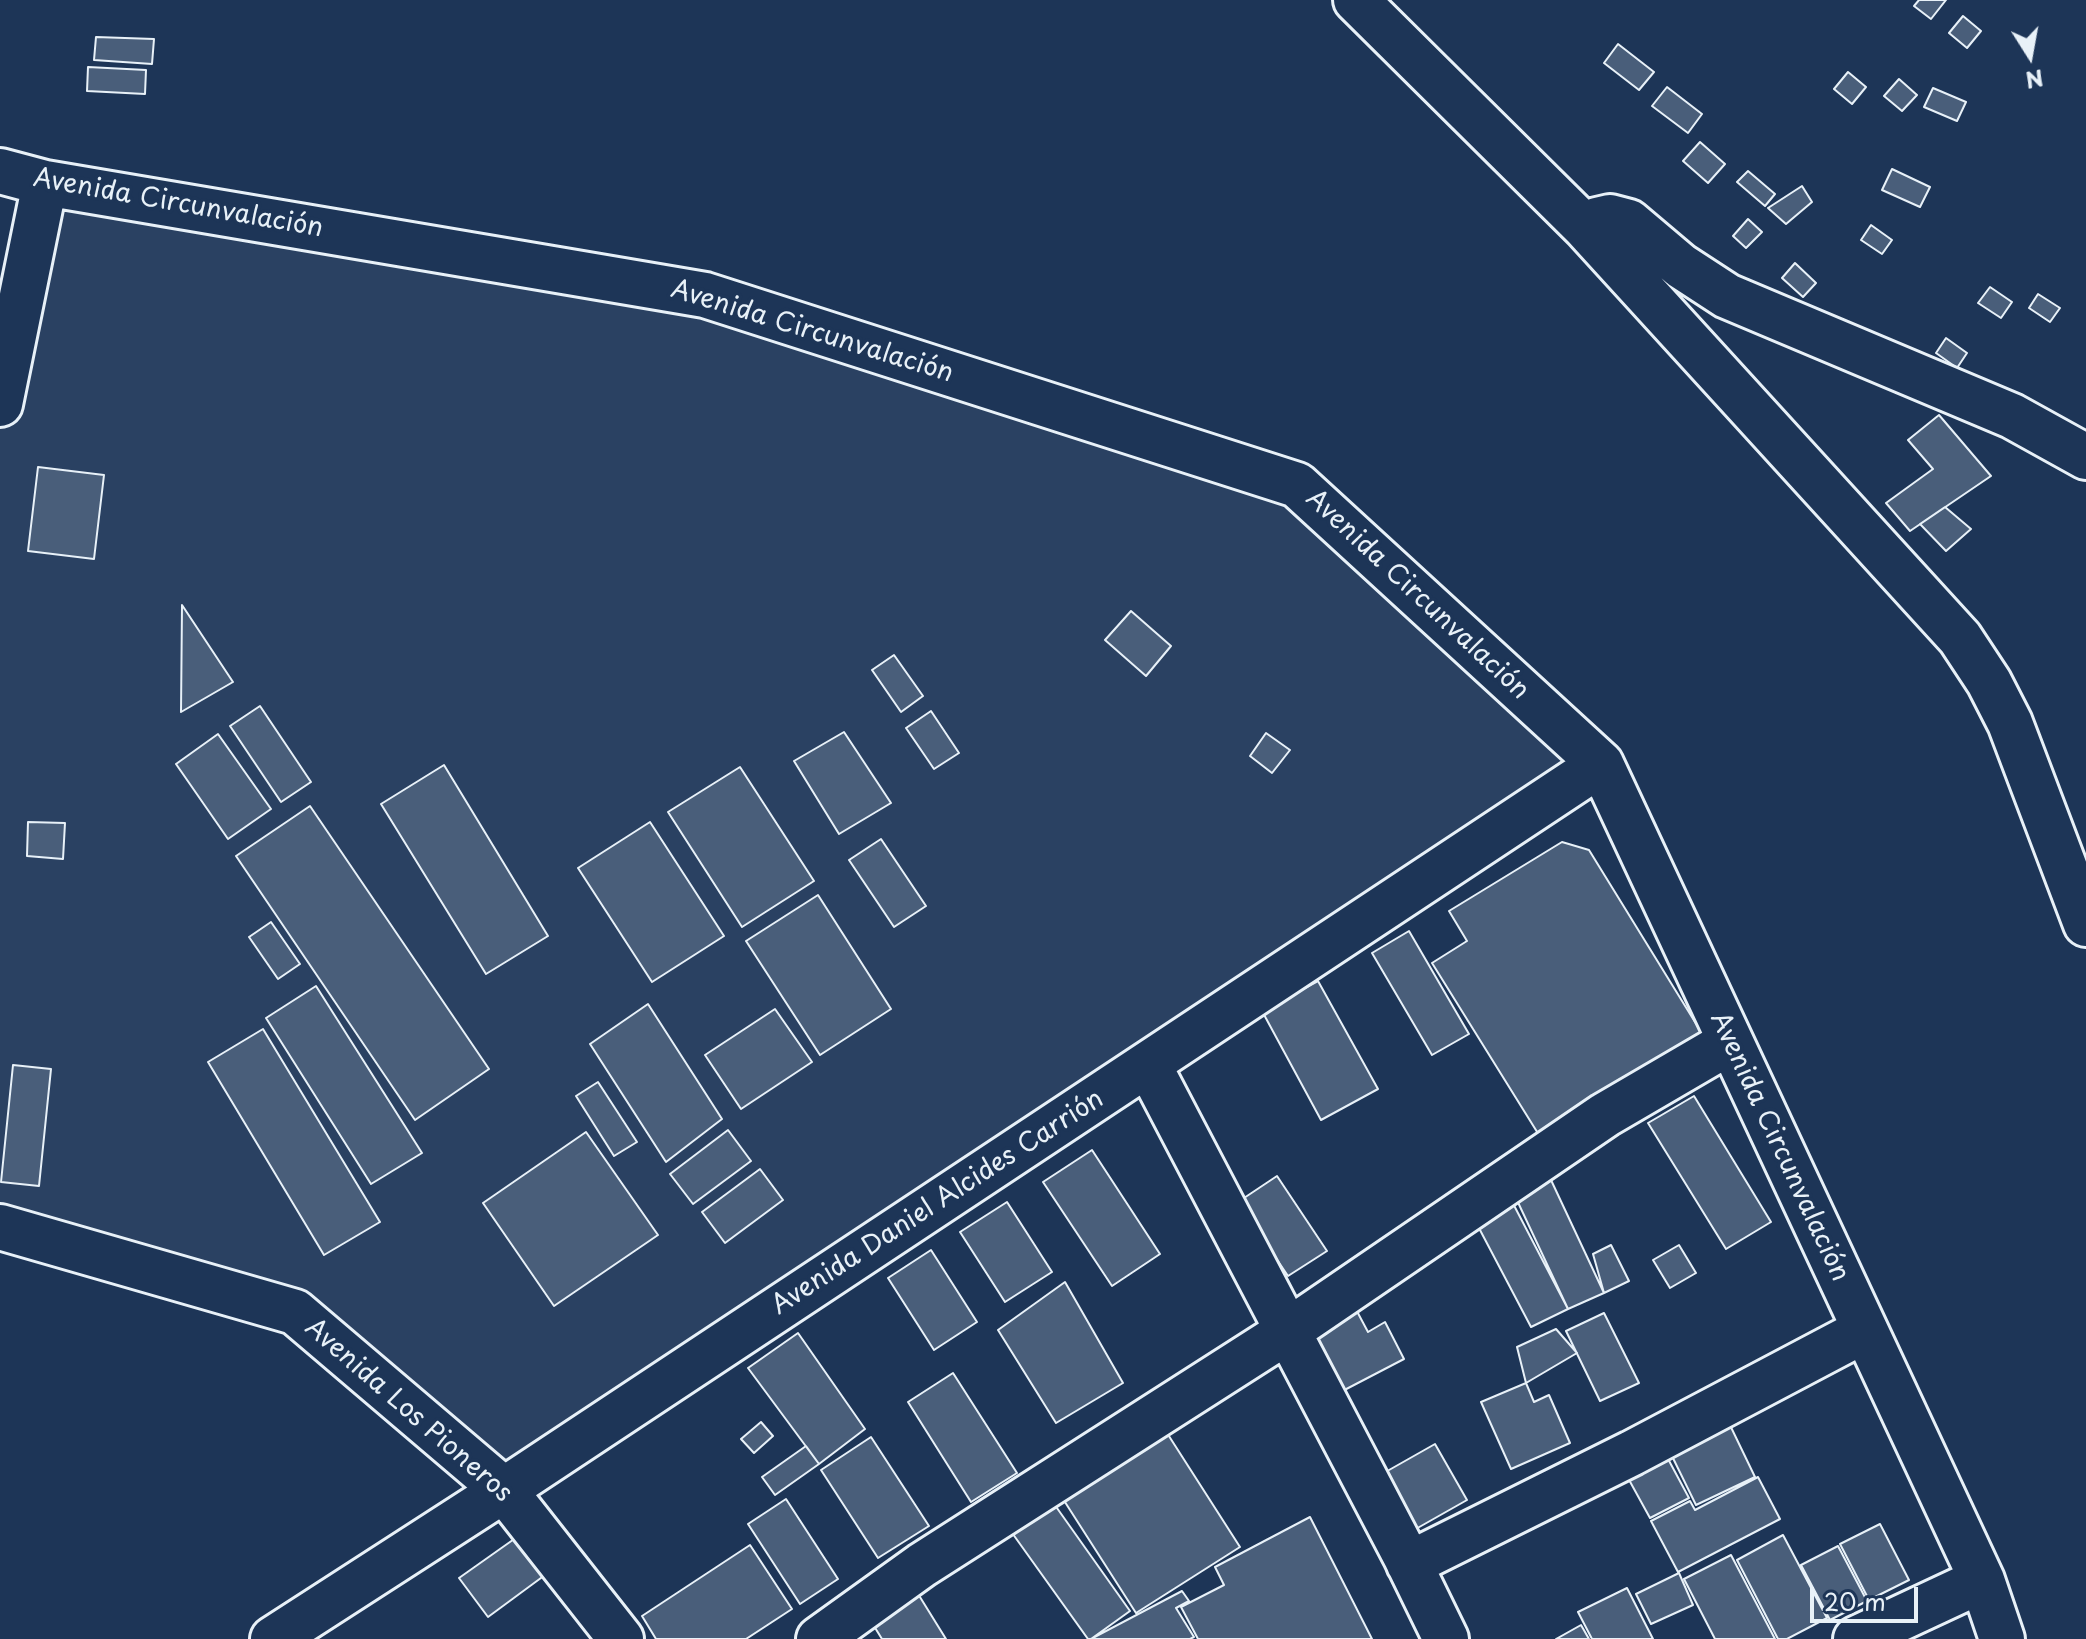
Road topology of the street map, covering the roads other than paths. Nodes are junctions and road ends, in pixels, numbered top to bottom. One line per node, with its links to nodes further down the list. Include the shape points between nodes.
1 (1356, 0): 4 (street)
2 (0, 171): 3 (street, Avenida Circunvalación)
3 (45, 183): 5 (street); 7 (street, Avenida Circunvalación, via 705,295 1297,485)
4 (1585, 227): 6 (street, via 1610,217 1629,222 1727,296 2012,416); 8 (street, via 1960,638 2010,723)
5 (0, 404)
6 (2086, 457)
7 (1601, 764): 9 (street, Avenida Circunvalación); 10 (street, Avenida Daniel Alcides Carrión)
8 (2086, 924)
9 (1730, 1042): 12 (street, Avenida Circunvalación); 13 (street, via 1605,1115)
10 (1148, 1064): 13 (street); 14 (street, Avenida Daniel Alcides Carrión)
11 (0, 1227): 14 (street, Avenida Los Pioneros, via 295,1312)
12 (1865, 1330): 15 (street); 16 (street, Avenida Circunvalación)
13 (1288, 1331): 15 (street); 19 (street, via 922,1565)
14 (504, 1490): 17 (street, Avenida Daniel Alcides Carrión); 18 (street, Avenida Los Pioneros)
15 (1409, 1564): 20 (street)
16 (1982, 1580): 21 (street); 22 (street, Avenida Circunvalación)
17 (273, 1639)
18 (621, 1639)
19 (819, 1639)
20 (1446, 1639)
21 (1856, 1639)
22 (2002, 1639)

